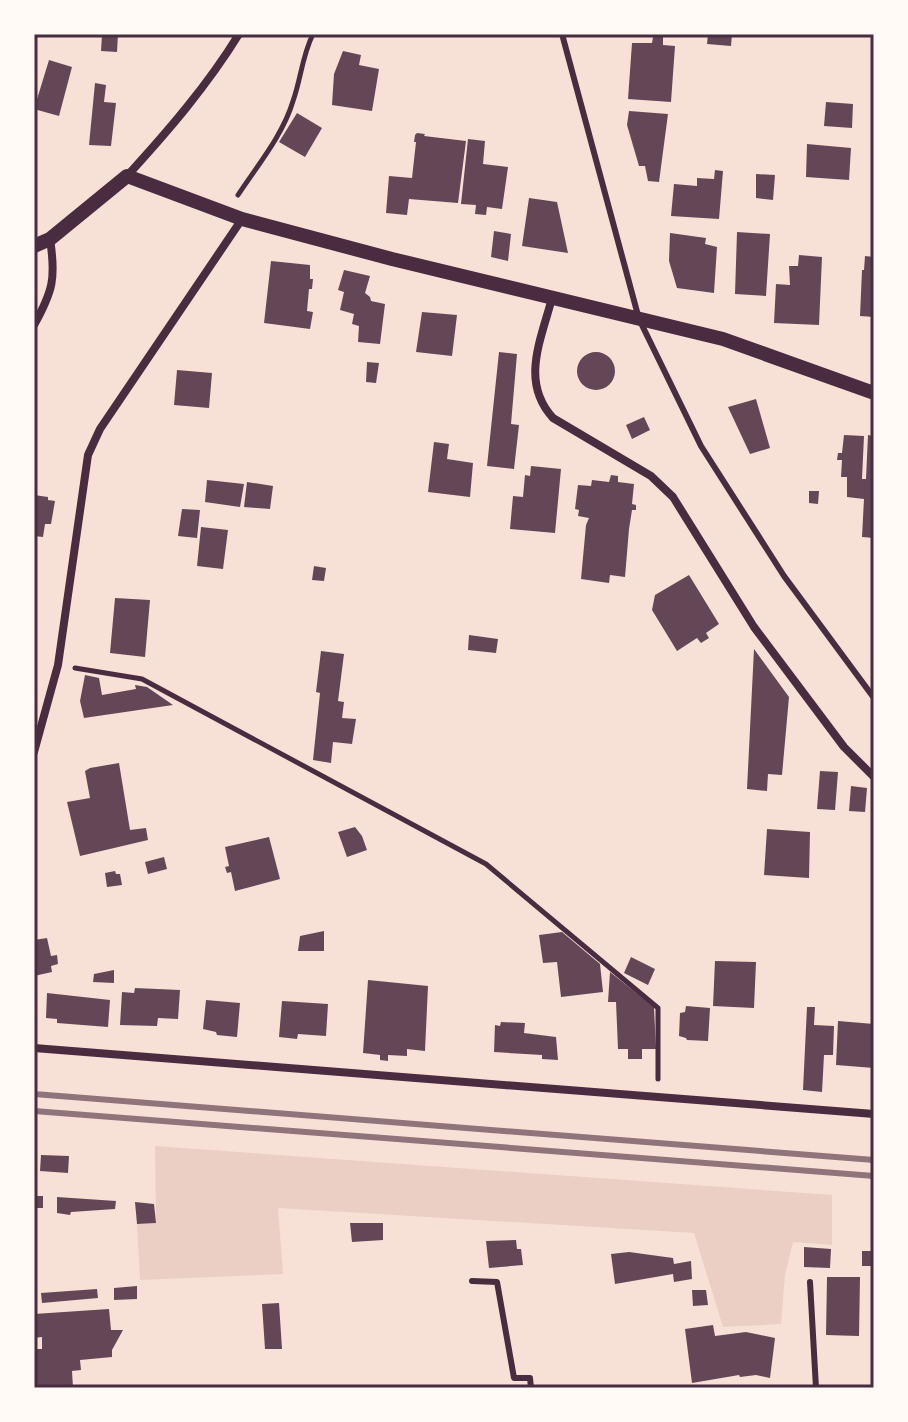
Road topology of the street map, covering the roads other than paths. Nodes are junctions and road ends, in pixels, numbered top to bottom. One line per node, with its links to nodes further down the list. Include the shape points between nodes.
1 (239, 34): 3 (street, via 219,68)
2 (562, 34): 8 (lane)
3 (127, 176): 4 (street); 5 (street)
4 (242, 219): 7 (street); 12 (street, via 115,406 88,455 58,665)
5 (50, 239): 6 (street); 9 (street, via 55,269 51,294)
6 (34, 246)
7 (552, 298): 8 (street); 13 (street, via 533,381 541,405 553,418 651,476 673,497 754,627 844,747)
8 (639, 319): 10 (street, via 723,339); 11 (lane, via 701,446 784,576)
9 (34, 325)
10 (874, 393)
11 (874, 698)
12 (34, 752)
13 (874, 777)
14 (34, 1048): 15 (street)
15 (874, 1114)
16 (472, 1281): 18 (lane, via 497,1282 514,1378 530,1378)
17 (810, 1282): 19 (lane)
18 (531, 1388)
19 (816, 1388)

